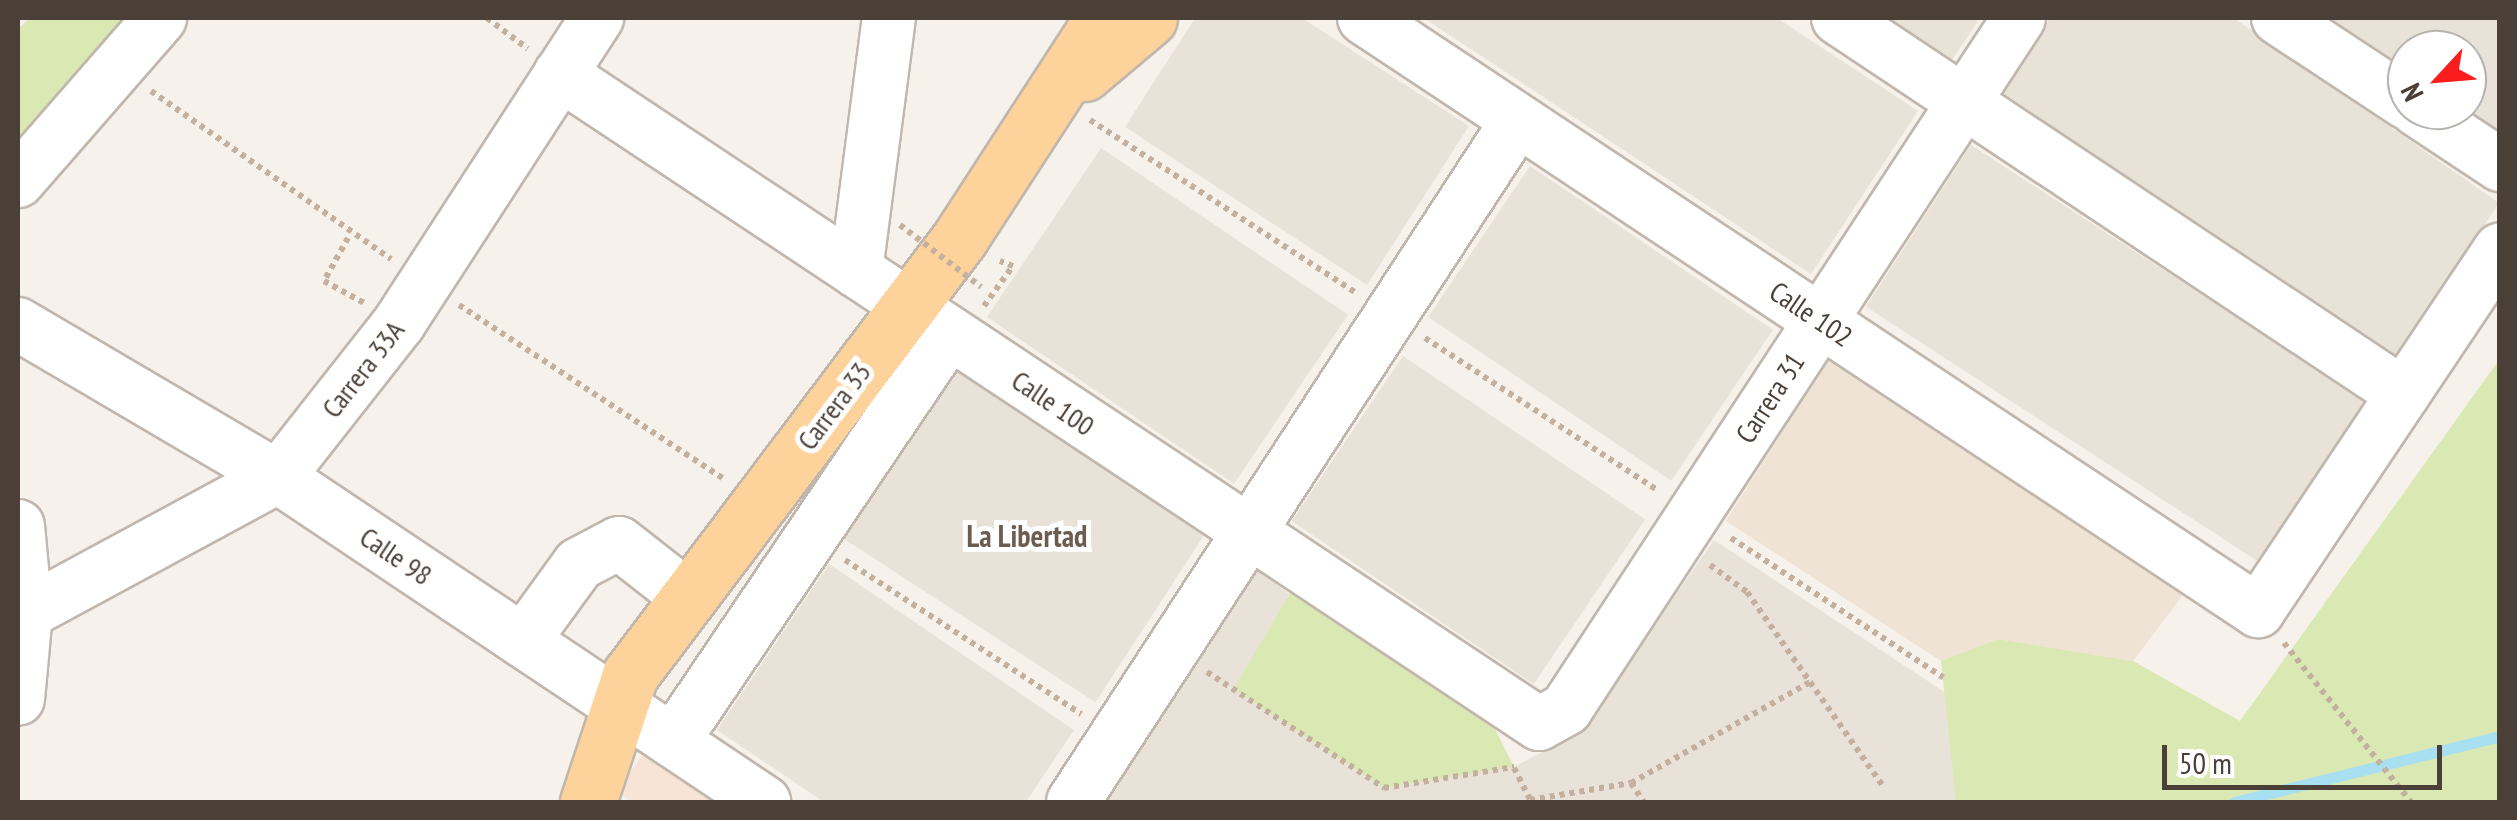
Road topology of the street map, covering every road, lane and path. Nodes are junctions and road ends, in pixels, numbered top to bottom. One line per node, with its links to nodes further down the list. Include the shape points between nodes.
1 (160, 18): 10 (street)
2 (597, 18): 11 (street, Carrera 33A)
3 (889, 18): 22 (street)
4 (1102, 18): 13 (main road, Carrera 33)
5 (1149, 18): 13 (main road)
6 (1364, 18): 15 (street, Calle 102)
7 (1838, 18): 14 (street)
8 (2019, 18): 14 (street, Carrera 31)
9 (2278, 18): 12 (street)
10 (114, 65): 18 (street); 23 (path)
11 (560, 74): 22 (street, Calle 100); 23 (street, Carrera 33A)
12 (2387, 91)
13 (1053, 96): 24 (main road, Carrera 33); 25 (path)
14 (1965, 102): 26 (street, Carrera 31); 28 (street)
15 (1518, 120): 25 (street); 26 (street, Calle 102)
16 (2447, 130): 17 (street)
17 (2500, 165)
18 (18, 181)
19 (900, 225): 24 (path, bridge, via 982,287 1002,258 1013,266)
20 (348, 238): 23 (path, via 324,281)
21 (2500, 250): 28 (street)
22 (856, 271): 24 (street, Calle 100)
23 (413, 304): 29 (street, Carrera 33A); 30 (path)
24 (948, 316): 30 (main road, Carrera 33); 33 (street, Calle 100); 34 (street, Carrera 33)
25 (1390, 316): 32 (path); 33 (street)
26 (1821, 321): 32 (street, Carrera 31); 37 (street, Calle 102)
27 (18, 324): 29 (street, Calle 98)
28 (2404, 394): 37 (street)
29 (278, 477): 36 (street, Carrera 33A); 38 (street, Calle 98)
30 (760, 503): 35 (main road, Carrera 33)
31 (18, 526): 36 (street)
32 (1685, 528): 40 (path); 41 (path, via 1747,592); 44 (street, Carrera 31)
33 (1248, 533): 39 (street); 44 (street, Calle 100, via 1530,720)
34 (811, 538): 45 (path); 46 (street, Carrera 33)
35 (688, 597): 38 (street, via 619,544 579,564); 43 (main road, Carrera 33)
36 (26, 613): 42 (street)
37 (2274, 630): 55 (path)
38 (523, 640): 43 (street, Calle 98)
39 (1172, 649): 45 (street); 47 (path, via 1384,788)
40 (1943, 677)
41 (1810, 682): 48 (path); 49 (path)
42 (18, 699)
43 (615, 702): 46 (street, Calle 98); 51 (main road, Carrera 33)
44 (1548, 723)
45 (1116, 737): 53 (street)
46 (673, 741): 52 (street, Calle 98)
47 (1514, 768)
48 (1631, 783): 50 (path); 54 (path)
49 (1882, 785)
50 (1530, 800)
51 (588, 802)
52 (764, 802)
53 (1073, 802)
54 (1644, 802)
55 (2411, 802)

